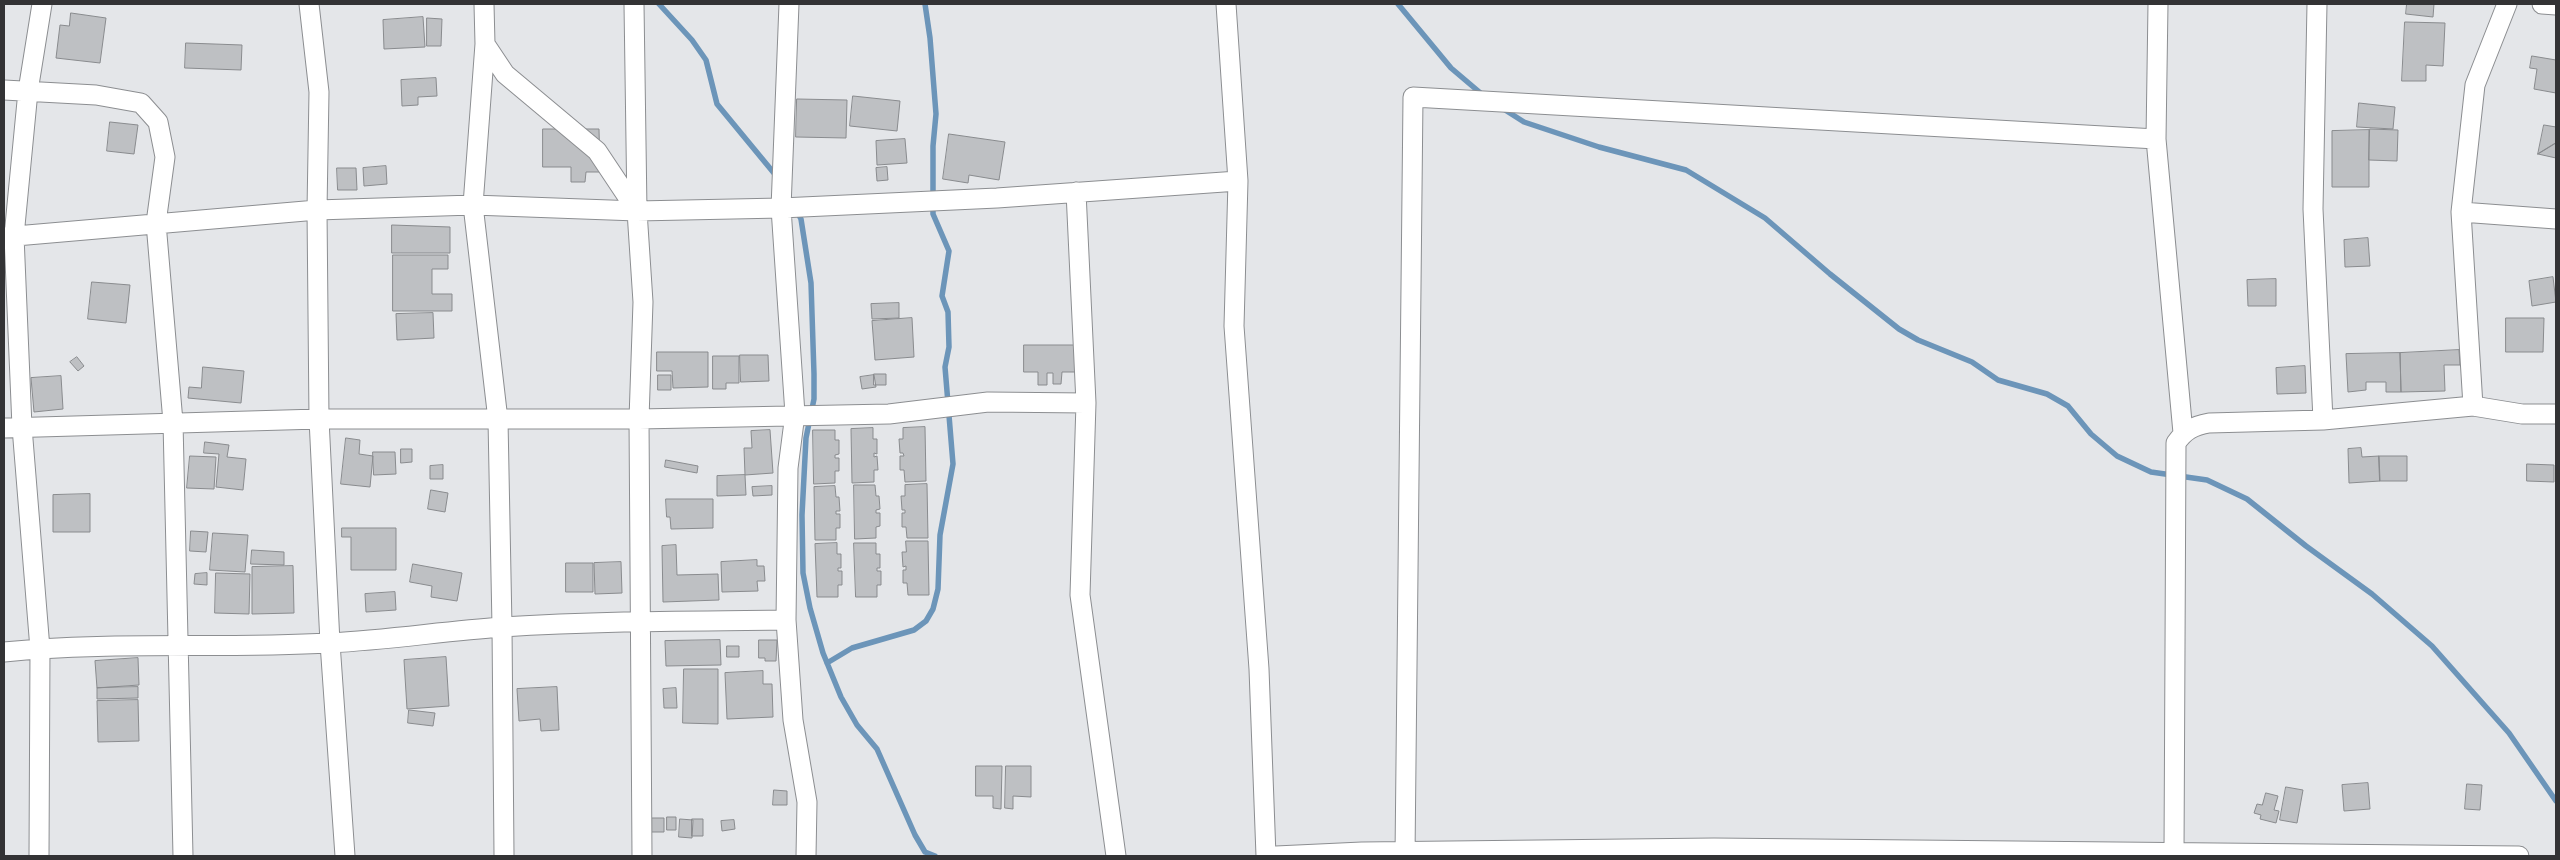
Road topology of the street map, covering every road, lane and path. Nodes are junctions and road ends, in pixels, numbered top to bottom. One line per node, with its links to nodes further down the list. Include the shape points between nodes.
1 (42, 4): 14 (street)
2 (309, 4): 20 (street, via 319,92)
3 (484, 4): 12 (street)
4 (634, 4): 21 (street)
5 (789, 4): 19 (street)
6 (1226, 4): 16 (street)
7 (2158, 4): 15 (street)
8 (2317, 4): 33 (street, via 2313,209)
9 (2507, 4): 22 (street, via 2475,85)
10 (2542, 4): 11 (street)
11 (2556, 5)
12 (485, 44): 18 (street); 21 (street, via 505,74 597,151)
13 (4, 90): 14 (street)
14 (28, 91): 24 (street, via 96,95 141,103 158,122 165,157); 25 (street)
15 (2156, 139): 36 (street); 48 (street, via 1413,97)
16 (1238, 180): 17 (street); 56 (street, via 1234,326 1259,670)
17 (1076, 192): 19 (street); 26 (street)
18 (473, 205): 20 (street); 21 (street); 32 (street)
19 (781, 208): 21 (street); 28 (street)
20 (317, 210): 24 (street); 30 (street)
21 (637, 211): 31 (street, via 643,302)
22 (2461, 212): 23 (street); 27 (street)
23 (2556, 219)
24 (156, 223): 25 (street); 34 (street)
25 (9, 237): 35 (street)
26 (1086, 404): 28 (street, via 988,402 888,414); 55 (street, via 1080,595)
27 (2473, 406): 29 (street, via 2522,414); 33 (street)
28 (795, 414): 31 (street); 37 (street, via 788,468)
29 (2556, 414)
30 (319, 419): 32 (street); 34 (street); 40 (street)
31 (639, 419): 32 (street); 38 (street)
32 (498, 420): 39 (street)
33 (2323, 420): 36 (street, via 2209,423)
34 (173, 422): 35 (street); 41 (street)
35 (13, 427): 42 (street)
36 (2182, 433): 45 (street, via 2176,443)
37 (786, 620): 38 (street); 54 (street, via 793,720 808,802)
38 (639, 622): 39 (street); 53 (street)
39 (502, 627): 40 (street); 52 (street)
40 (330, 643): 41 (street); 51 (street)
41 (178, 644): 42 (street); 50 (street)
42 (40, 649): 43 (street); 49 (street)
43 (4, 652)
44 (1673, 852): 46 (street); 47 (street)
45 (2174, 852): 47 (street); 58 (street)
46 (1553, 853): 48 (street)
47 (1881, 853)
48 (1405, 854): 57 (street)
49 (39, 856)
50 (183, 856)
51 (345, 856)
52 (506, 856)
53 (642, 856)
54 (806, 856)
55 (1116, 856)
56 (1266, 856)
57 (1276, 856)
58 (2518, 856)

